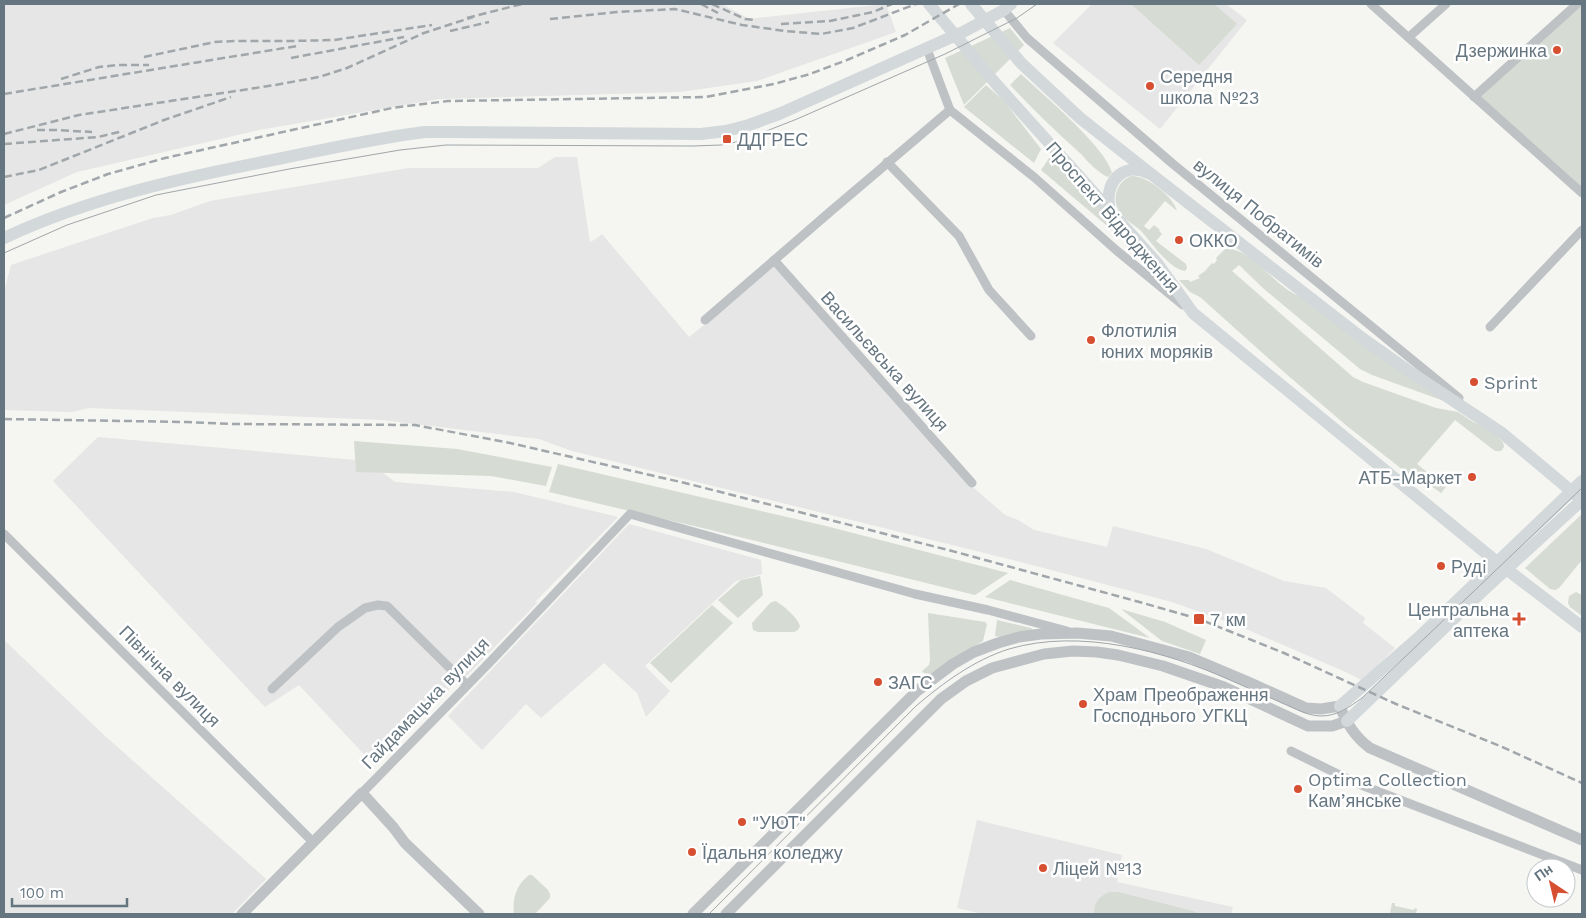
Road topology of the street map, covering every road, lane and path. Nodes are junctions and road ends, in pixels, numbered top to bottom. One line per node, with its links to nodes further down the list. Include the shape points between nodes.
1 (929, 4): 14 (main road, Проспект Відродження)
2 (971, 4): 12 (main road, via 1021,63 1080,118)
3 (1370, 4): 7 (street)
4 (1446, 4): 7 (street)
5 (1577, 4): 9 (street)
6 (1007, 7): 8 (main road); 22 (street, вулиця Побратимів, via 1027,38 1173,164)
7 (1409, 37): 9 (street)
8 (927, 49): 10 (street); 16 (main road, via 779,114 726,131 701,134 425,132 404,135 163,183 42,221)
9 (1474, 96): 13 (street)
10 (950, 110): 11 (street); 18 (street)
11 (887, 162): 17 (street); 21 (street, via 959,236 989,290)
12 (1151, 174): 14 (main road, via 1134,170 1117,177 1108,192); 22 (main road, via 1362,338)
13 (1582, 193)
14 (1110, 210): 18 (main road, Проспект Відродження, via 1157,263)
15 (1582, 230): 20 (street)
16 (4, 238)
17 (774, 260): 19 (street); 24 (street, Васильєвська вулиця)
18 (1193, 313): 28 (main road, Проспект Відродження)
19 (705, 320)
20 (1490, 327)
21 (1031, 336)
22 (1502, 433): 25 (main road)
23 (1582, 481): 25 (main road)
24 (972, 483)
25 (1571, 491): 26 (main road); 28 (main road)
26 (1582, 500): 28 (main road)
27 (4, 534): 38 (street, Північна вулиця)
28 (1502, 565): 29 (main road, Проспект Відродження); 33 (main road); 34 (main road)
29 (1582, 627)
30 (1077, 633): 31 (street, Гайдамацька вулиця, via 915,594 630,514); 33 (street, via 1112,636 1188,658 1306,708); 42 (street, via 1041,634 998,643 974,652 936,676 917,691)
31 (467, 685): 32 (street, via 387,606 378,605 365,608 338,627); 36 (street, Гайдамацька вулиця)
32 (272, 689)
33 (1340, 706): 34 (street)
34 (1346, 721): 37 (street, via 1360,741 1370,748); 43 (street, via 1332,726 1308,726 1224,687 1163,666 1104,653 1073,651 1044,654 992,668 941,699)
35 (1291, 751): 39 (street, via 1356,783)
36 (362, 792): 38 (street, Гайдамацька вулиця); 41 (street, via 404,843)
37 (1582, 840)
38 (314, 842): 40 (street, Гайдамацька вулиця)
39 (1582, 870)
40 (242, 914)
41 (478, 914)
42 (693, 914)
43 (726, 914)

